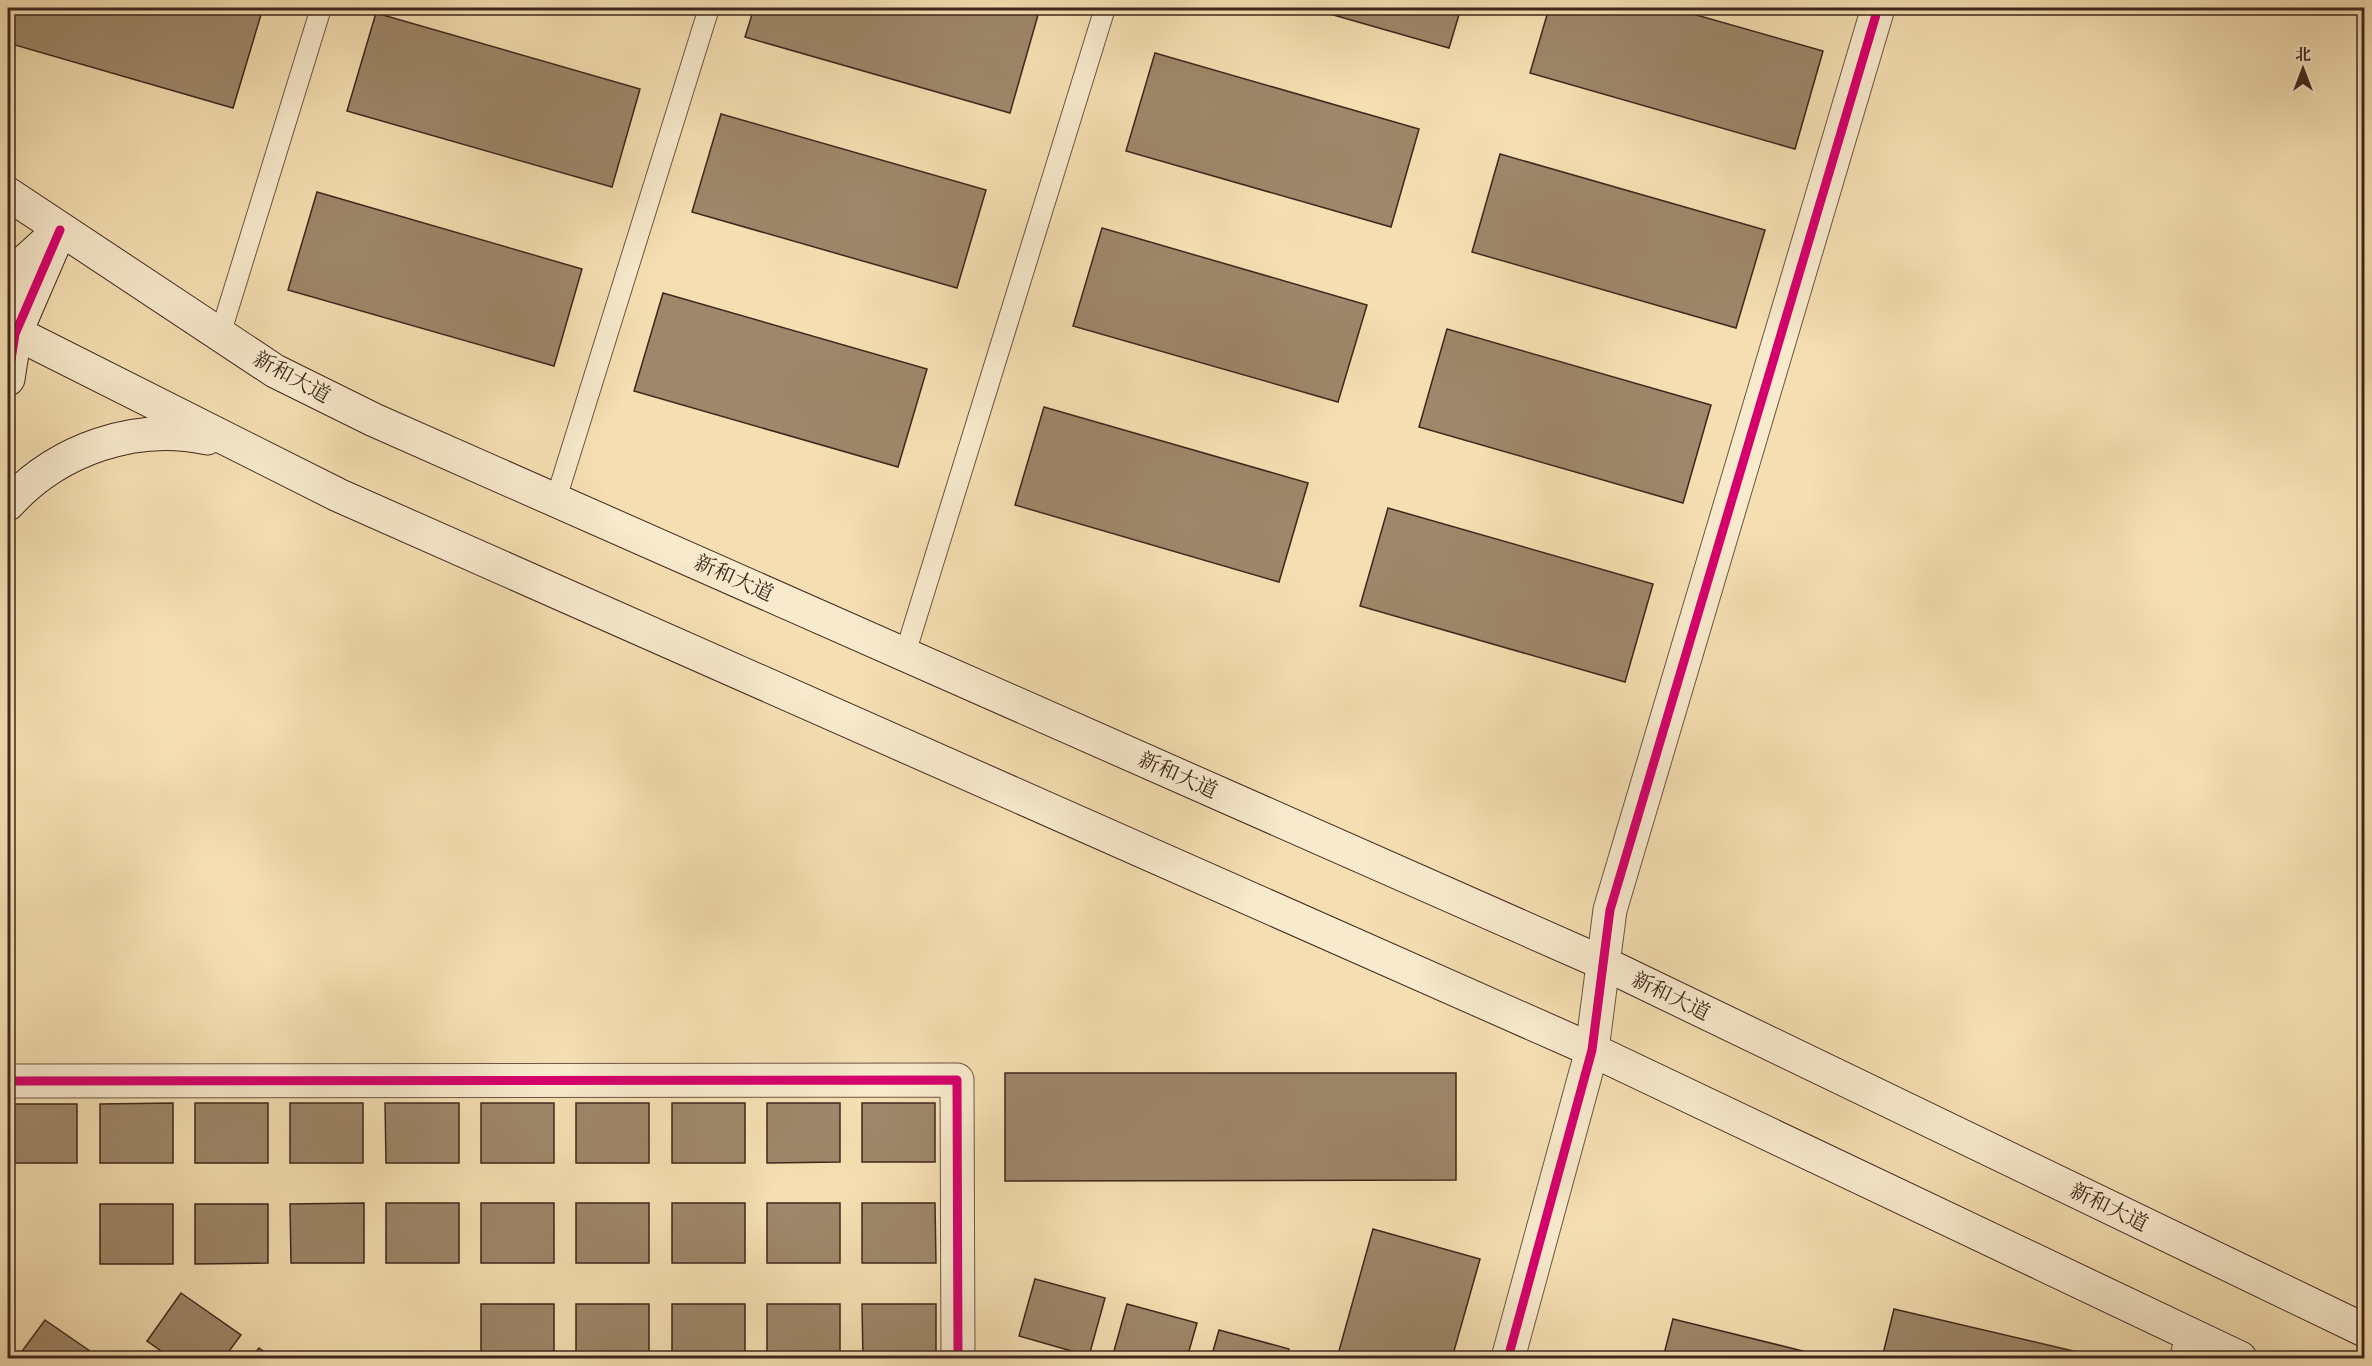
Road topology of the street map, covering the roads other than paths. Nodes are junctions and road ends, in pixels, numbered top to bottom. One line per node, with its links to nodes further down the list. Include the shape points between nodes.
1 (321, 8): 9 (lane)
2 (709, 8): 12 (lane)
3 (1105, 8): 14 (lane)
4 (1878, 8): 15 (main road, via 1610,909)
5 (8, 194): 6 (main road, 新和大道)
6 (60, 230): 7 (main road); 8 (main road); 9 (main road, 新和大道)
7 (8, 277)
8 (11, 332): 10 (main road); 11 (main road)
9 (220, 335): 12 (main road, 新和大道, via 275,371 364,415)
10 (8, 379)
11 (236, 444): 13 (main road, via 171,434 105,442 46,470); 16 (main road, via 349,500)
12 (556, 499): 14 (main road, 新和大道)
13 (8, 504)
14 (905, 654): 15 (main road, 新和大道)
15 (1603, 963): 16 (main road); 18 (main road, 新和大道)
16 (1592, 1050): 19 (main road); 21 (main road)
17 (8, 1081): 20 (main road, via 957,1080)
18 (2364, 1330)
19 (2183, 1346): 22 (main road)
20 (958, 1359)
21 (1508, 1359)
22 (2240, 1359)

